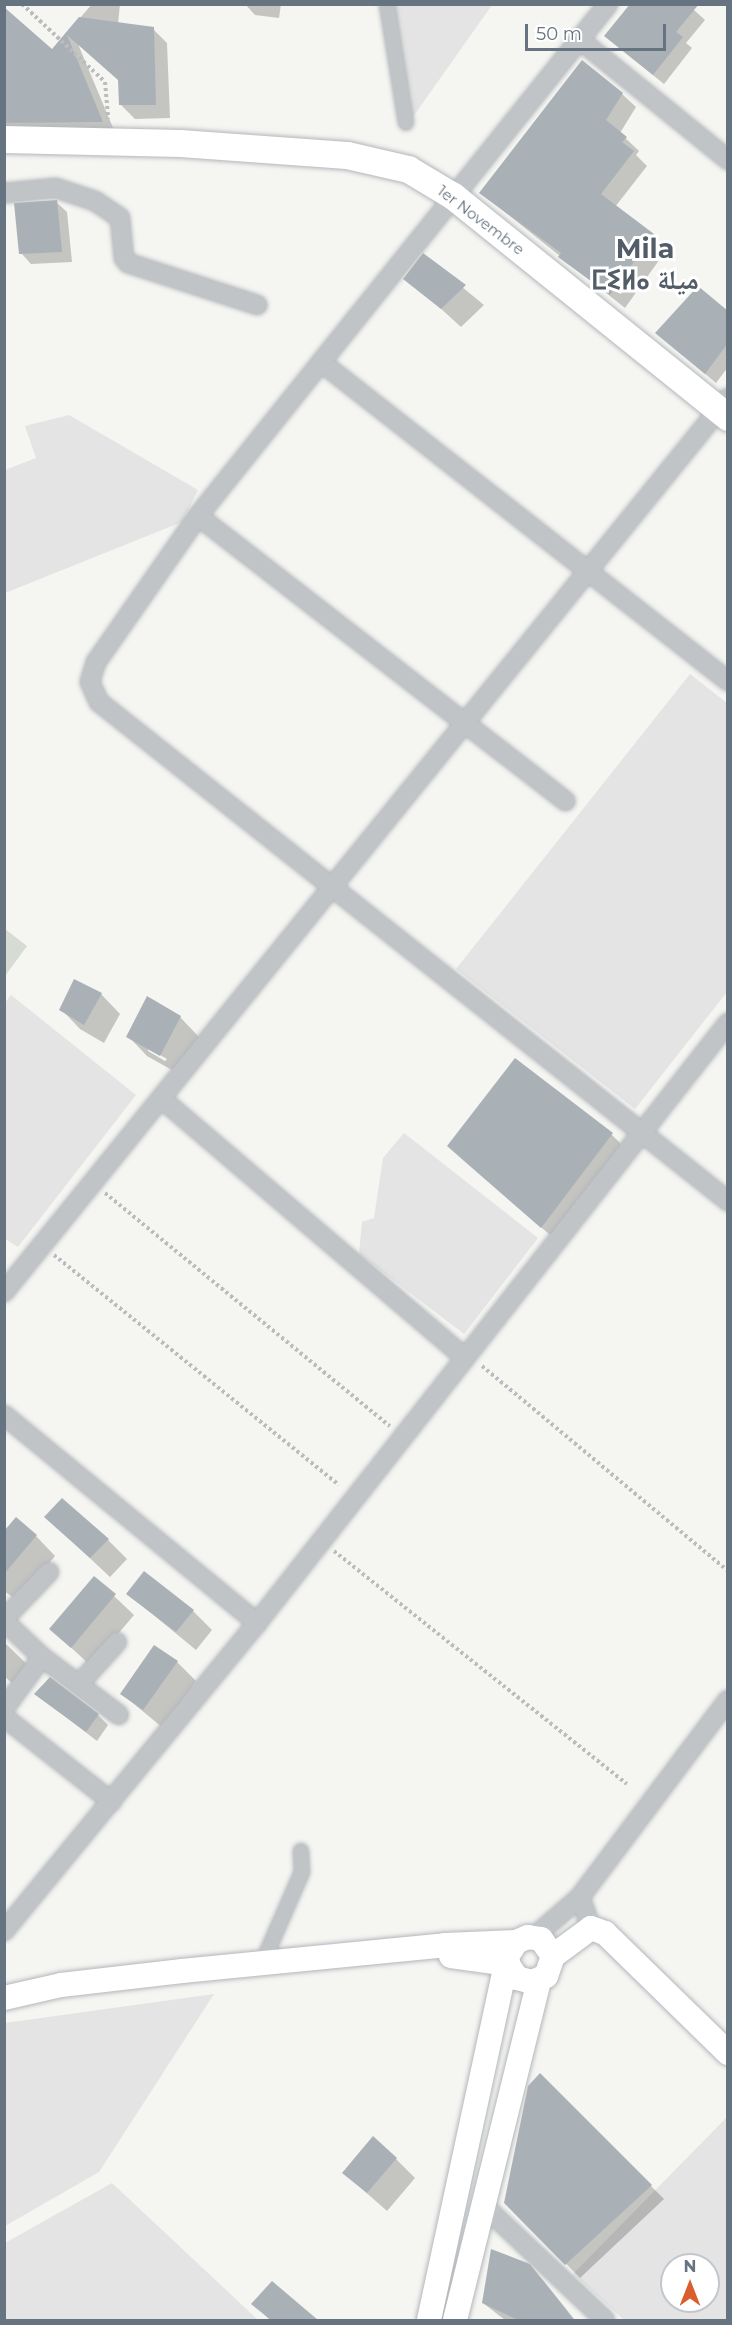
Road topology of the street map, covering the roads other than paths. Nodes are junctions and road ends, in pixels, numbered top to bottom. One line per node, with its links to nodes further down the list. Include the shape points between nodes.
1 (387, 4): 4 (street)
2 (608, 4): 3 (street)
3 (580, 40): 6 (street); 8 (street)
4 (406, 122)
5 (4, 139): 8 (main road, 1er Novembre, via 180,143 347,155 408,169)
6 (728, 160)
7 (4, 193): 9 (street, via 57,188 95,201 120,218 124,258 128,263)
8 (453, 196): 10 (street); 11 (main road, 1er Novembre)
9 (257, 305)
10 (321, 362): 12 (street); 13 (street)
11 (724, 408): 13 (street)
12 (198, 516): 15 (street); 17 (street, via 96,662 90,682 93,693 99,702)
13 (588, 571): 14 (street); 15 (street)
14 (728, 681)
15 (464, 723): 16 (street); 17 (street)
16 (566, 801)
17 (329, 888): 19 (street); 20 (street)
18 (728, 1023): 20 (street)
19 (163, 1100): 22 (street, via 42,1245); 24 (street)
20 (640, 1131): 21 (street); 24 (street)
21 (728, 1201)
22 (11, 1269): 23 (street)
23 (4, 1292)
24 (463, 1356): 28 (street)
25 (4, 1415): 28 (street)
26 (49, 1572): 27 (street)
27 (4, 1620): 30 (street)
28 (257, 1623): 36 (street)
29 (117, 1642): 31 (street)
30 (42, 1657): 31 (street); 33 (street)
31 (80, 1683): 34 (street)
32 (728, 1700): 38 (street)
33 (4, 1709)
34 (119, 1715)
35 (4, 1717): 36 (street)
36 (112, 1802): 40 (street)
37 (301, 1851): 43 (street, via 302,1872)
38 (580, 1897): 39 (street); 41 (street)
39 (591, 1928): 42 (main road); 46 (main road, via 605,1933)
40 (4, 1931)
41 (517, 1952): 42 (main road, via 546,1944); 43 (main road, via 416,1950); 44 (main road, via 518,1978); 48 (main road)
42 (553, 1956): 44 (main road, via 550,1970)
43 (262, 1964): 45 (main road, via 61,1984)
44 (539, 1980): 47 (main road)
45 (4, 1998)
46 (728, 2053)
47 (484, 2206): 49 (main road); 50 (street)
48 (429, 2320)
49 (455, 2320)
50 (605, 2320)

